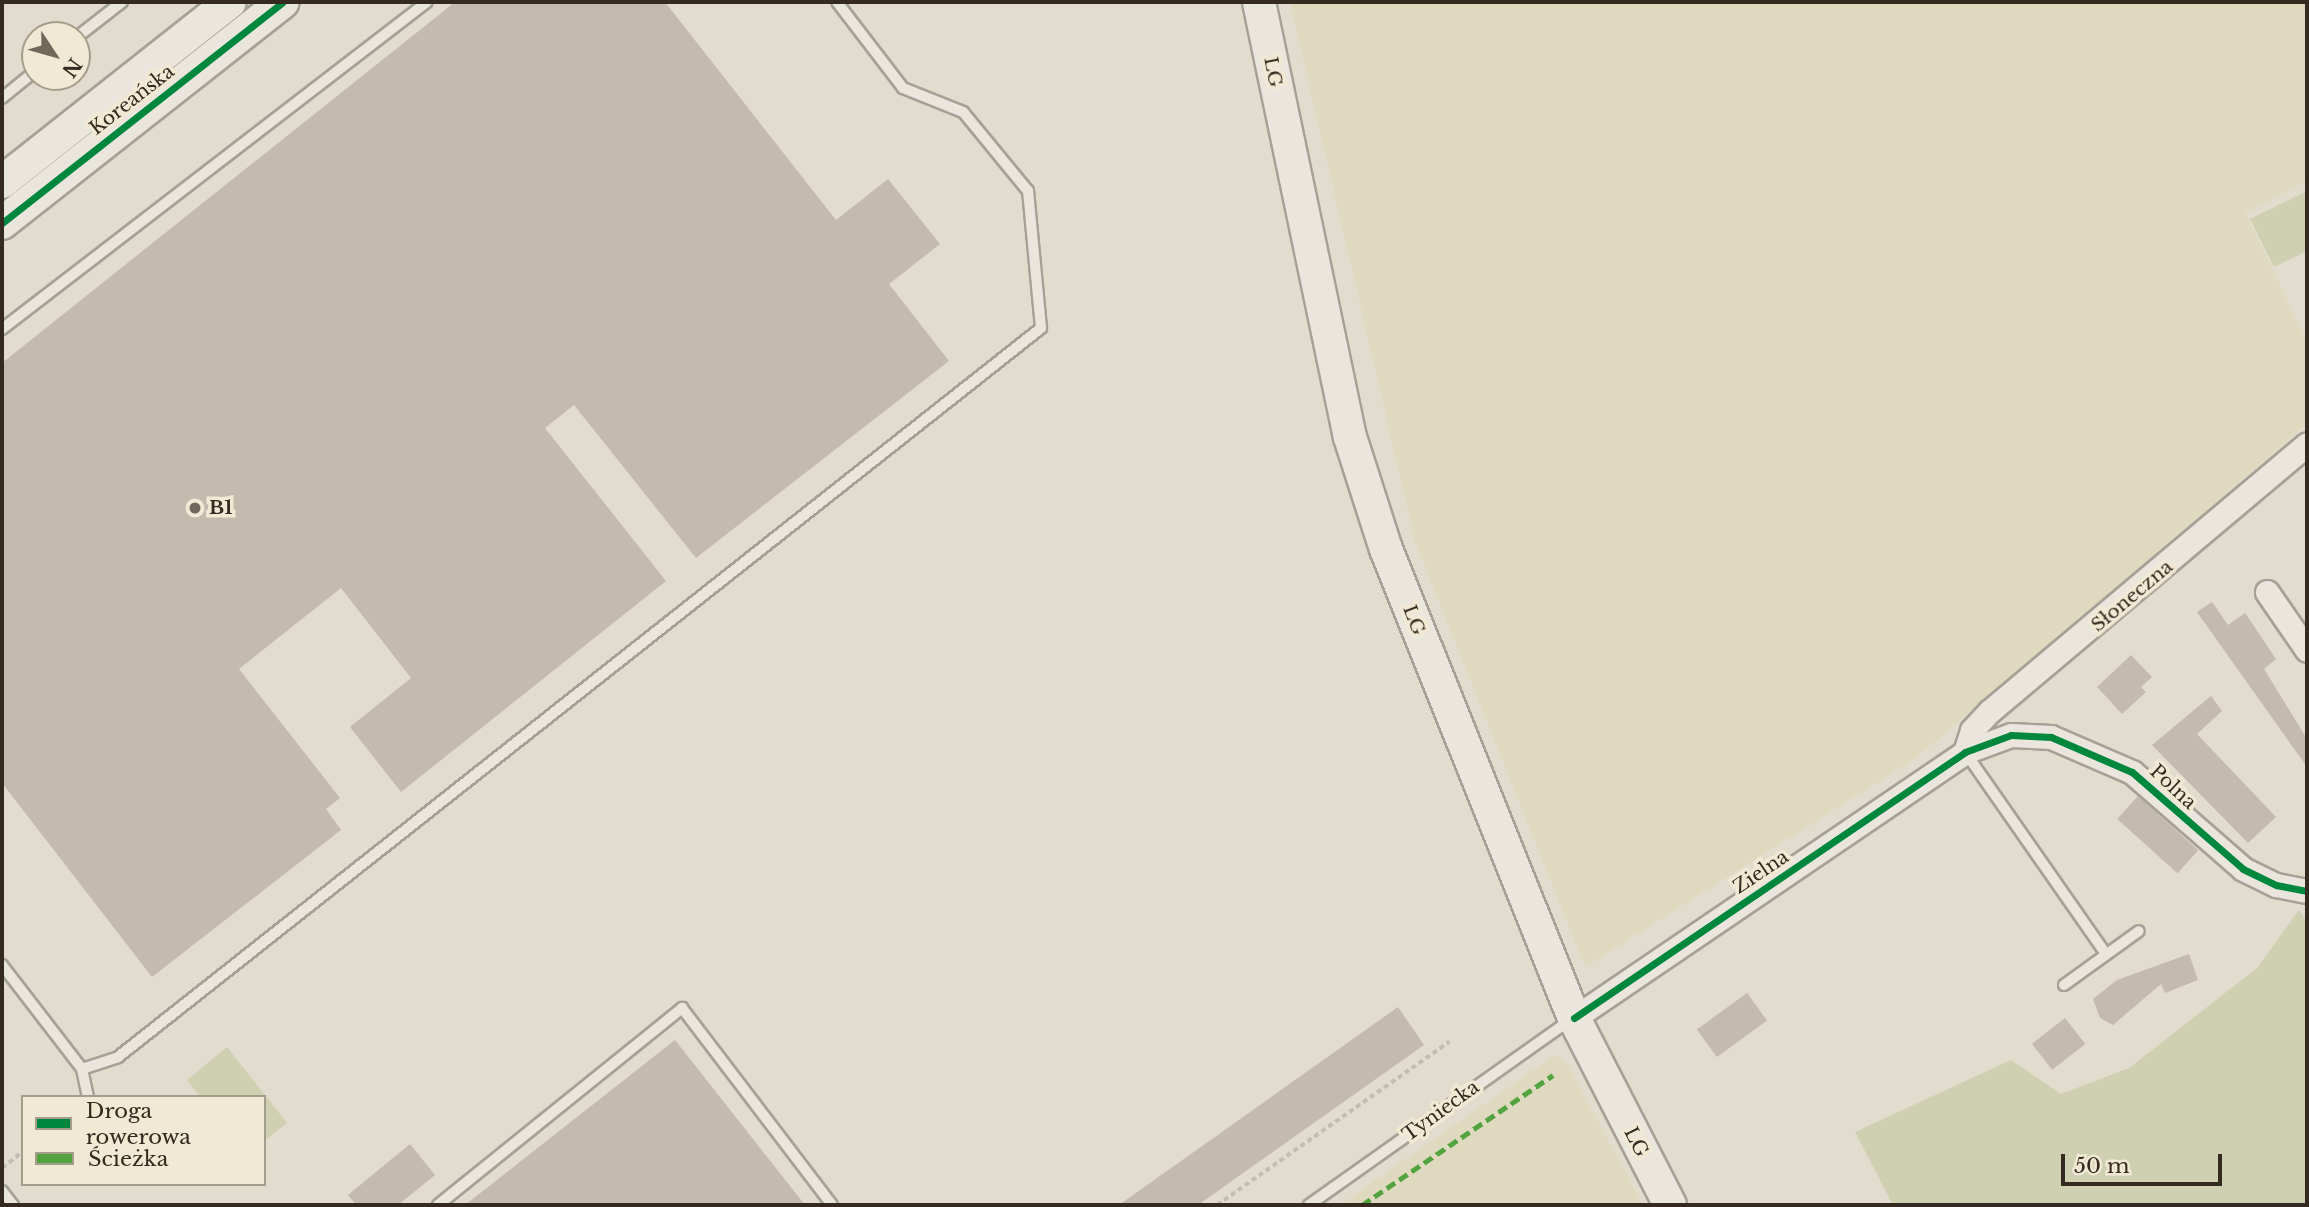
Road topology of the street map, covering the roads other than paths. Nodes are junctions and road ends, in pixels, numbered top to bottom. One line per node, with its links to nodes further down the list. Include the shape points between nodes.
1 (122, 2): 7 (lane)
2 (230, 2): 10 (main road, Koreańska)
3 (283, 2): 11 (main road, Koreańska)
4 (427, 2): 12 (lane)
5 (837, 2): 23 (lane, via 903,88 963,112 1028,191 1041,327 118,1057)
6 (1259, 2): 22 (main road, LG, via 1350,437 1386,549)
7 (91, 26)
8 (21, 82): 9 (lane)
9 (2, 98)
10 (2, 181)
11 (2, 223)
12 (2, 329)
13 (2307, 444): 16 (street, Słoneczna, via 1990,711 1972,730)
14 (2267, 592): 15 (street)
15 (2307, 650)
16 (1965, 752): 17 (street, Polna, via 1988,741 2030,735 2094,753 2149,783 2209,844 2243,869 2276,885); 19 (lane); 22 (street, Zielna)
17 (2307, 892)
18 (2139, 931): 19 (lane)
19 (2106, 954): 21 (lane)
20 (2, 965): 23 (lane)
21 (2064, 985)
22 (1574, 1018): 29 (lane, Tyniecka); 30 (main road, LG)
23 (82, 1069): 24 (lane)
24 (88, 1095)
25 (2, 1191): 26 (lane)
26 (13, 1205)
27 (438, 1205): 28 (lane, via 682,1008)
28 (832, 1205)
29 (1309, 1205)
30 (1670, 1205)

